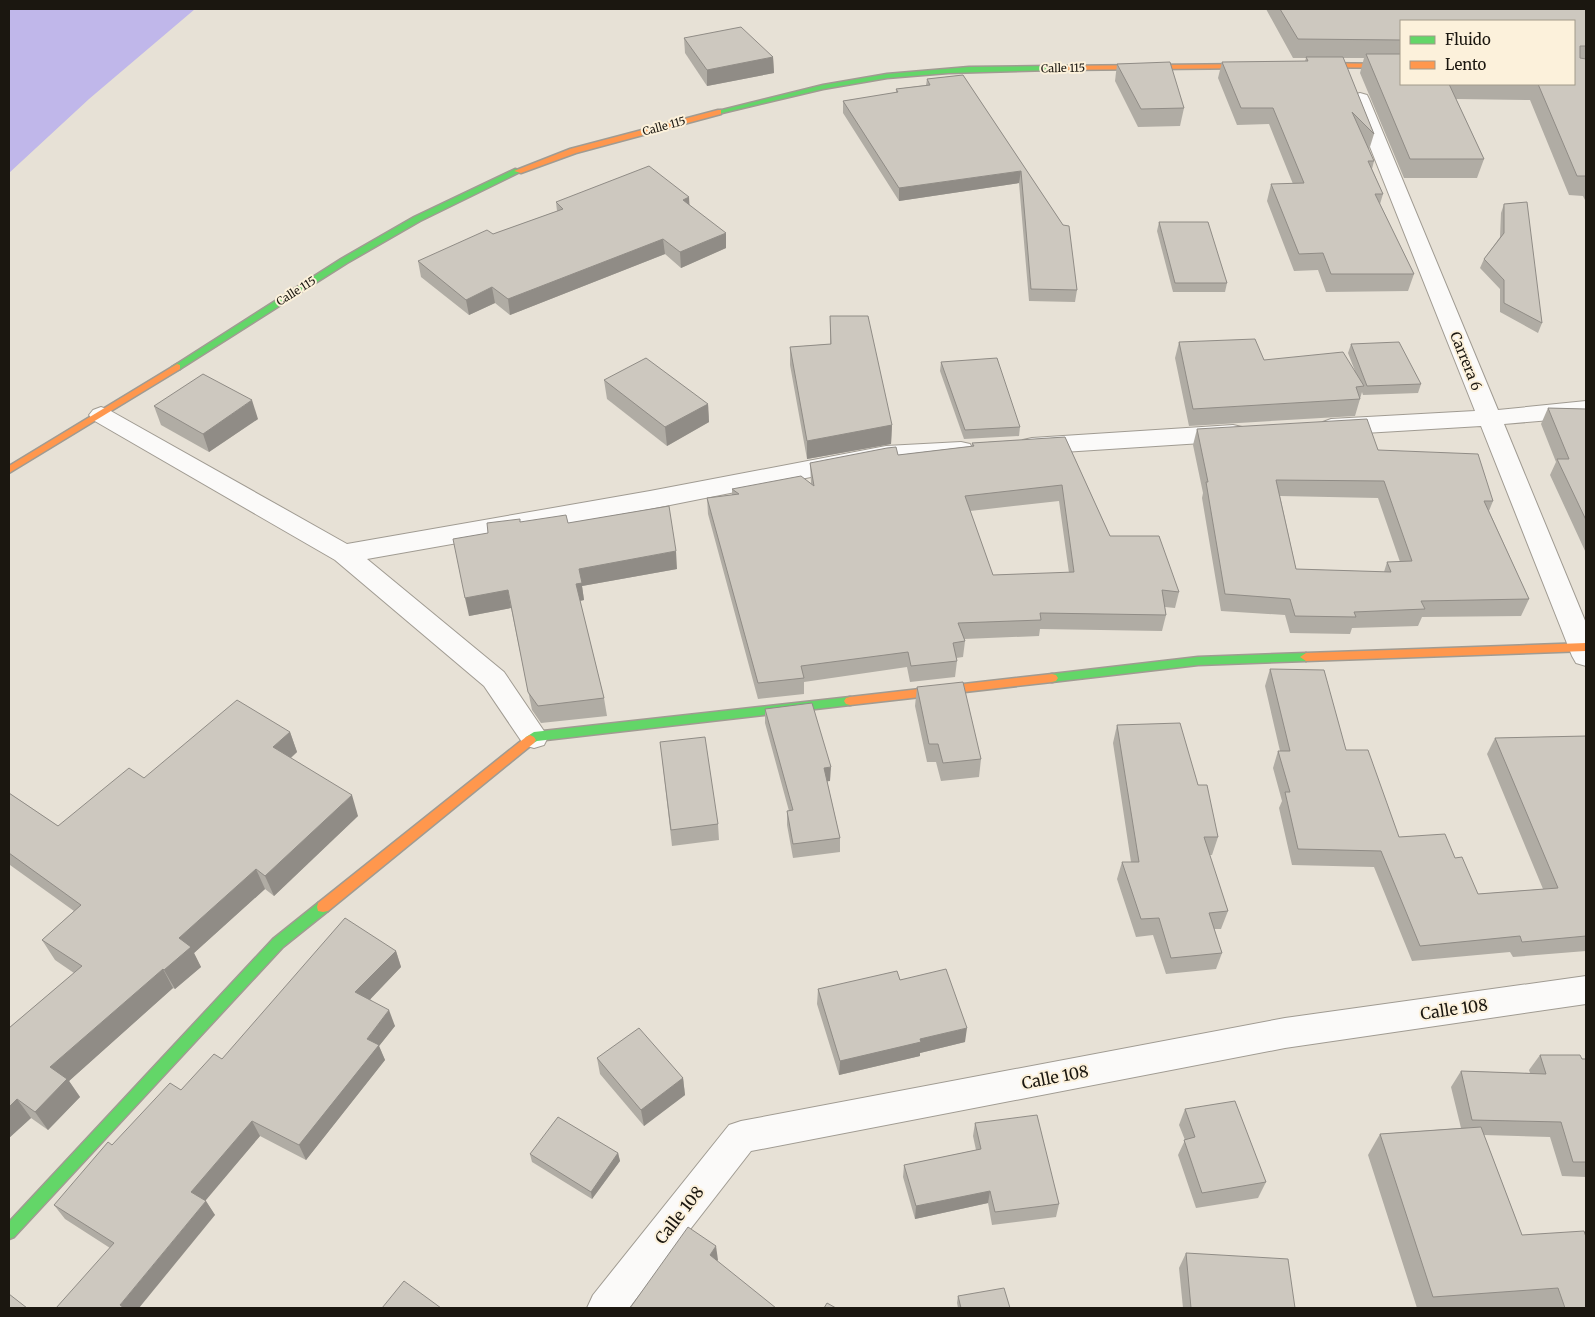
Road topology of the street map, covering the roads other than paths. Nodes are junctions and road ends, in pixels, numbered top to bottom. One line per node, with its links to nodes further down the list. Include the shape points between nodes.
1 (1346, 65): 3 (street); 4 (street); 7 (street, Carrera 6)
2 (1269, 66): 6 (street, Calle 115, via 1010,68 886,76 721,111 573,152 503,177 417,219 344,261)
3 (1298, 66)
4 (1400, 66)
5 (1586, 408): 7 (street)
6 (101, 415): 12 (street, Calle 115); 13 (street)
7 (1489, 418): 8 (street); 14 (street, Carrera 6)
8 (1310, 429)
9 (1251, 432): 10 (street)
10 (1014, 447)
11 (984, 448): 13 (street, via 886,454)
12 (9, 470)
13 (344, 554): 15 (street, via 494,679)
14 (1585, 650): 15 (street, via 1198,660)
15 (534, 737): 17 (street, via 278,943)
16 (1586, 990): 18 (street, Calle 108, via 1285,1034 741,1137)
17 (9, 1232)
18 (606, 1308)

